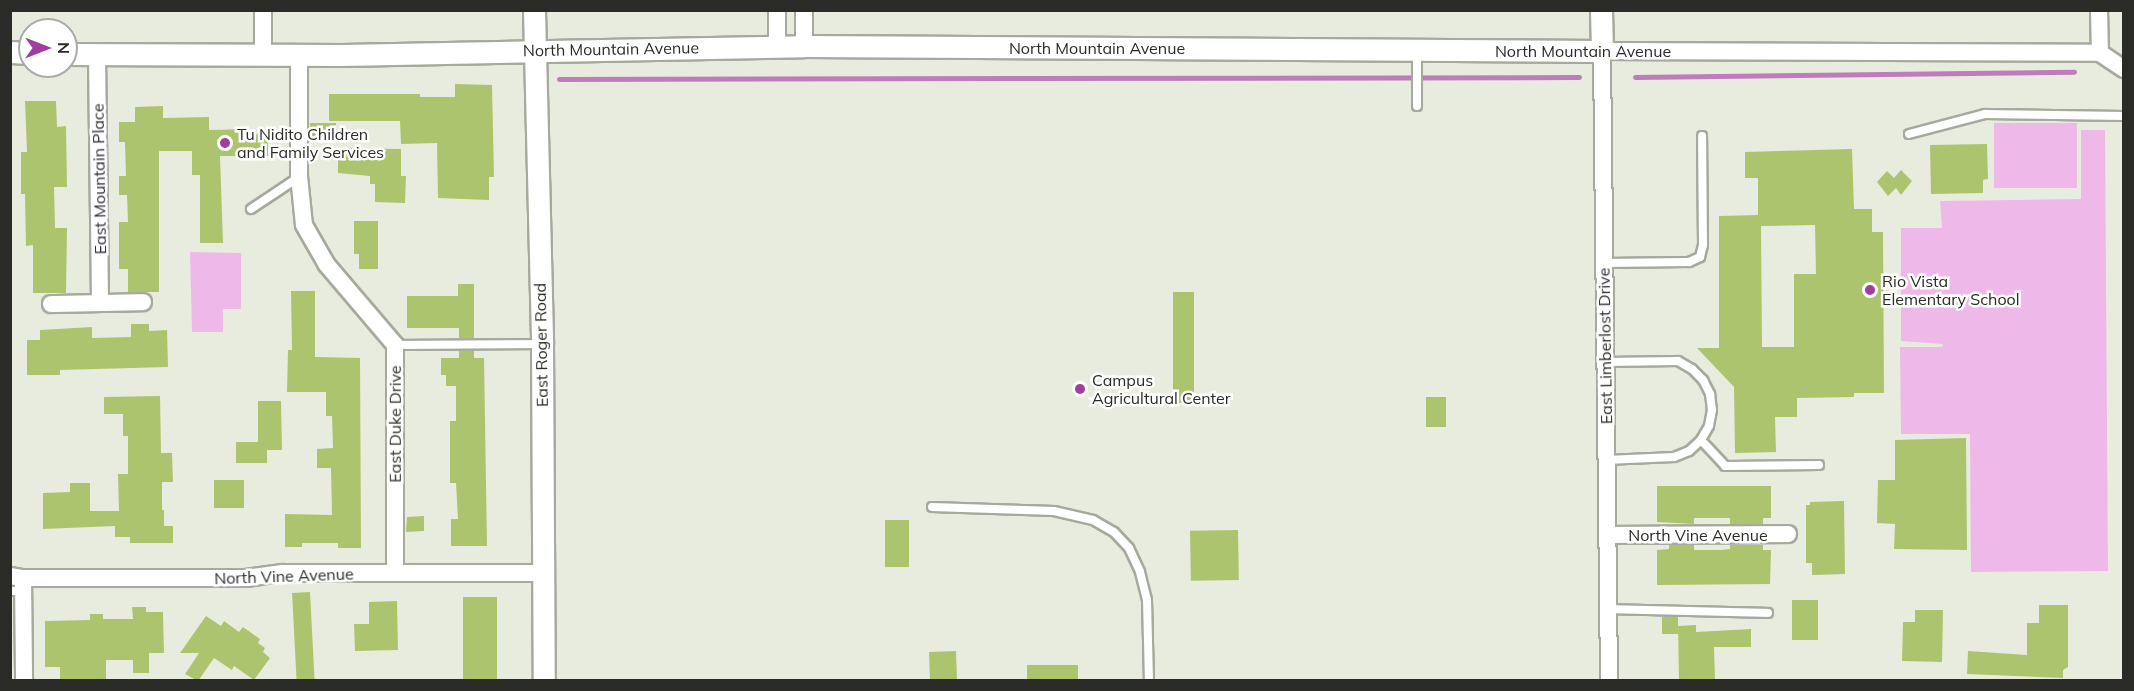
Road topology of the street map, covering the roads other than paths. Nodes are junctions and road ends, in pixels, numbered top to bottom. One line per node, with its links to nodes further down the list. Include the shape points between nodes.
1 (263, 10): 14 (street)
2 (534, 10): 9 (street, East Roger Road)
3 (777, 10): 7 (street)
4 (804, 10): 8 (street)
5 (1601, 10): 10 (street, East Limberlost Drive)
6 (2099, 10): 11 (street)
7 (777, 46): 8 (street, North Mountain Avenue); 9 (street, North Mountain Avenue)
8 (804, 46): 16 (street, North Mountain Avenue)
9 (534, 51): 15 (street, North Mountain Avenue); 28 (street, East Roger Road)
10 (1602, 51): 11 (street, North Mountain Avenue); 16 (street, North Mountain Avenue); 24 (street, East Limberlost Drive)
11 (2100, 52): 17 (street)
12 (78, 54): 13 (street, North Mountain Avenue)
13 (97, 55): 14 (street, North Mountain Avenue); 26 (street, East Mountain Place)
14 (263, 55): 15 (street, North Mountain Avenue)
15 (299, 55): 22 (street, East Duke Drive)
16 (1417, 59): 18 (lane)
17 (2124, 69)
18 (1417, 106)
19 (2124, 116): 20 (lane, via 1985,114)
20 (1909, 134)
21 (1702, 136): 24 (lane, via 1700,257 1689,262)
22 (299, 176): 23 (lane); 29 (street, East Duke Drive, via 304,225 327,265)
23 (251, 209)
24 (1604, 263): 30 (street, East Limberlost Drive)
25 (143, 302): 26 (street)
26 (100, 303): 27 (street)
27 (51, 304)
28 (542, 344): 29 (lane); 38 (street, East Roger Road)
29 (395, 345): 37 (street, East Duke Drive)
30 (1605, 362): 31 (lane, via 1678,361 1692,369 1707,387 1712,410); 32 (street, East Limberlost Drive)
31 (1701, 440): 32 (lane, via 1674,457); 33 (lane, via 1725,466)
32 (1606, 460): 36 (street, East Limberlost Drive)
33 (1819, 465)
34 (932, 507): 44 (lane, via 1054,511 1093,520 1114,532 1129,548 1147,600)
35 (1788, 534): 36 (street, North Vine Avenue)
36 (1607, 535): 40 (street, East Limberlost Drive)
37 (395, 573): 38 (street, North Vine Avenue); 39 (street, North Vine Avenue, via 283,573 246,578)
38 (544, 573): 43 (street, East Roger Road)
39 (17, 584): 42 (street)
40 (1608, 609): 41 (lane); 45 (street, East Limberlost Drive)
41 (1768, 613)
42 (24, 681)
43 (544, 681)
44 (1149, 681)
45 (1609, 681)

